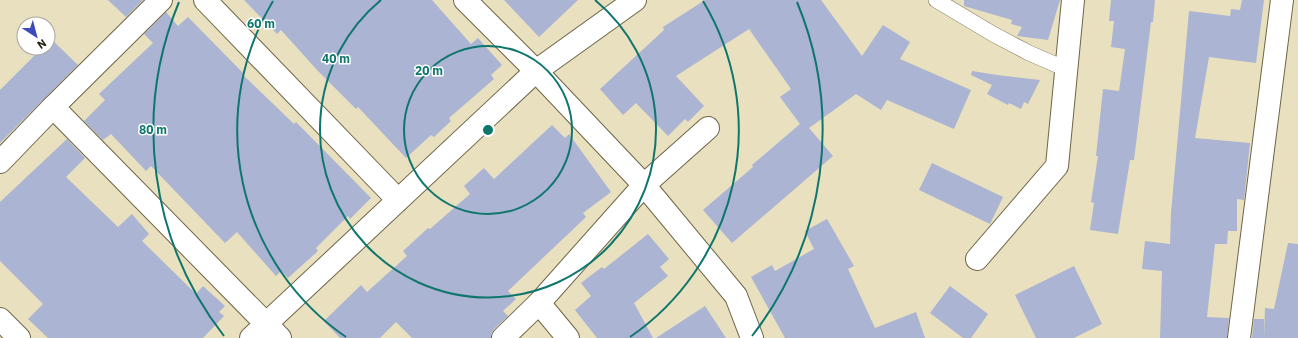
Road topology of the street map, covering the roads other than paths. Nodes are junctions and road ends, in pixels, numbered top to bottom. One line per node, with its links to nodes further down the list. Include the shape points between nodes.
1 (161, 0): 10 (street)
2 (205, 0): 14 (street)
3 (465, 0): 9 (street)
4 (634, 0): 9 (street)
5 (936, 0): 8 (lane, via 1011,44)
6 (1073, 0): 8 (street)
7 (1282, 0): 23 (street)
8 (1066, 69): 15 (street, via 1057,166)
9 (536, 71): 13 (street); 14 (street)
10 (53, 107): 12 (street); 18 (street)
11 (708, 128): 13 (street)
12 (0, 162)
13 (644, 186): 16 (street); 22 (street, via 736,296)
14 (398, 200): 18 (street)
15 (977, 259)
16 (539, 302): 20 (street); 21 (street)
17 (0, 319): 19 (street)
18 (266, 333)
19 (18, 338)
20 (503, 338)
21 (568, 338)
22 (752, 338)
23 (1239, 338)

